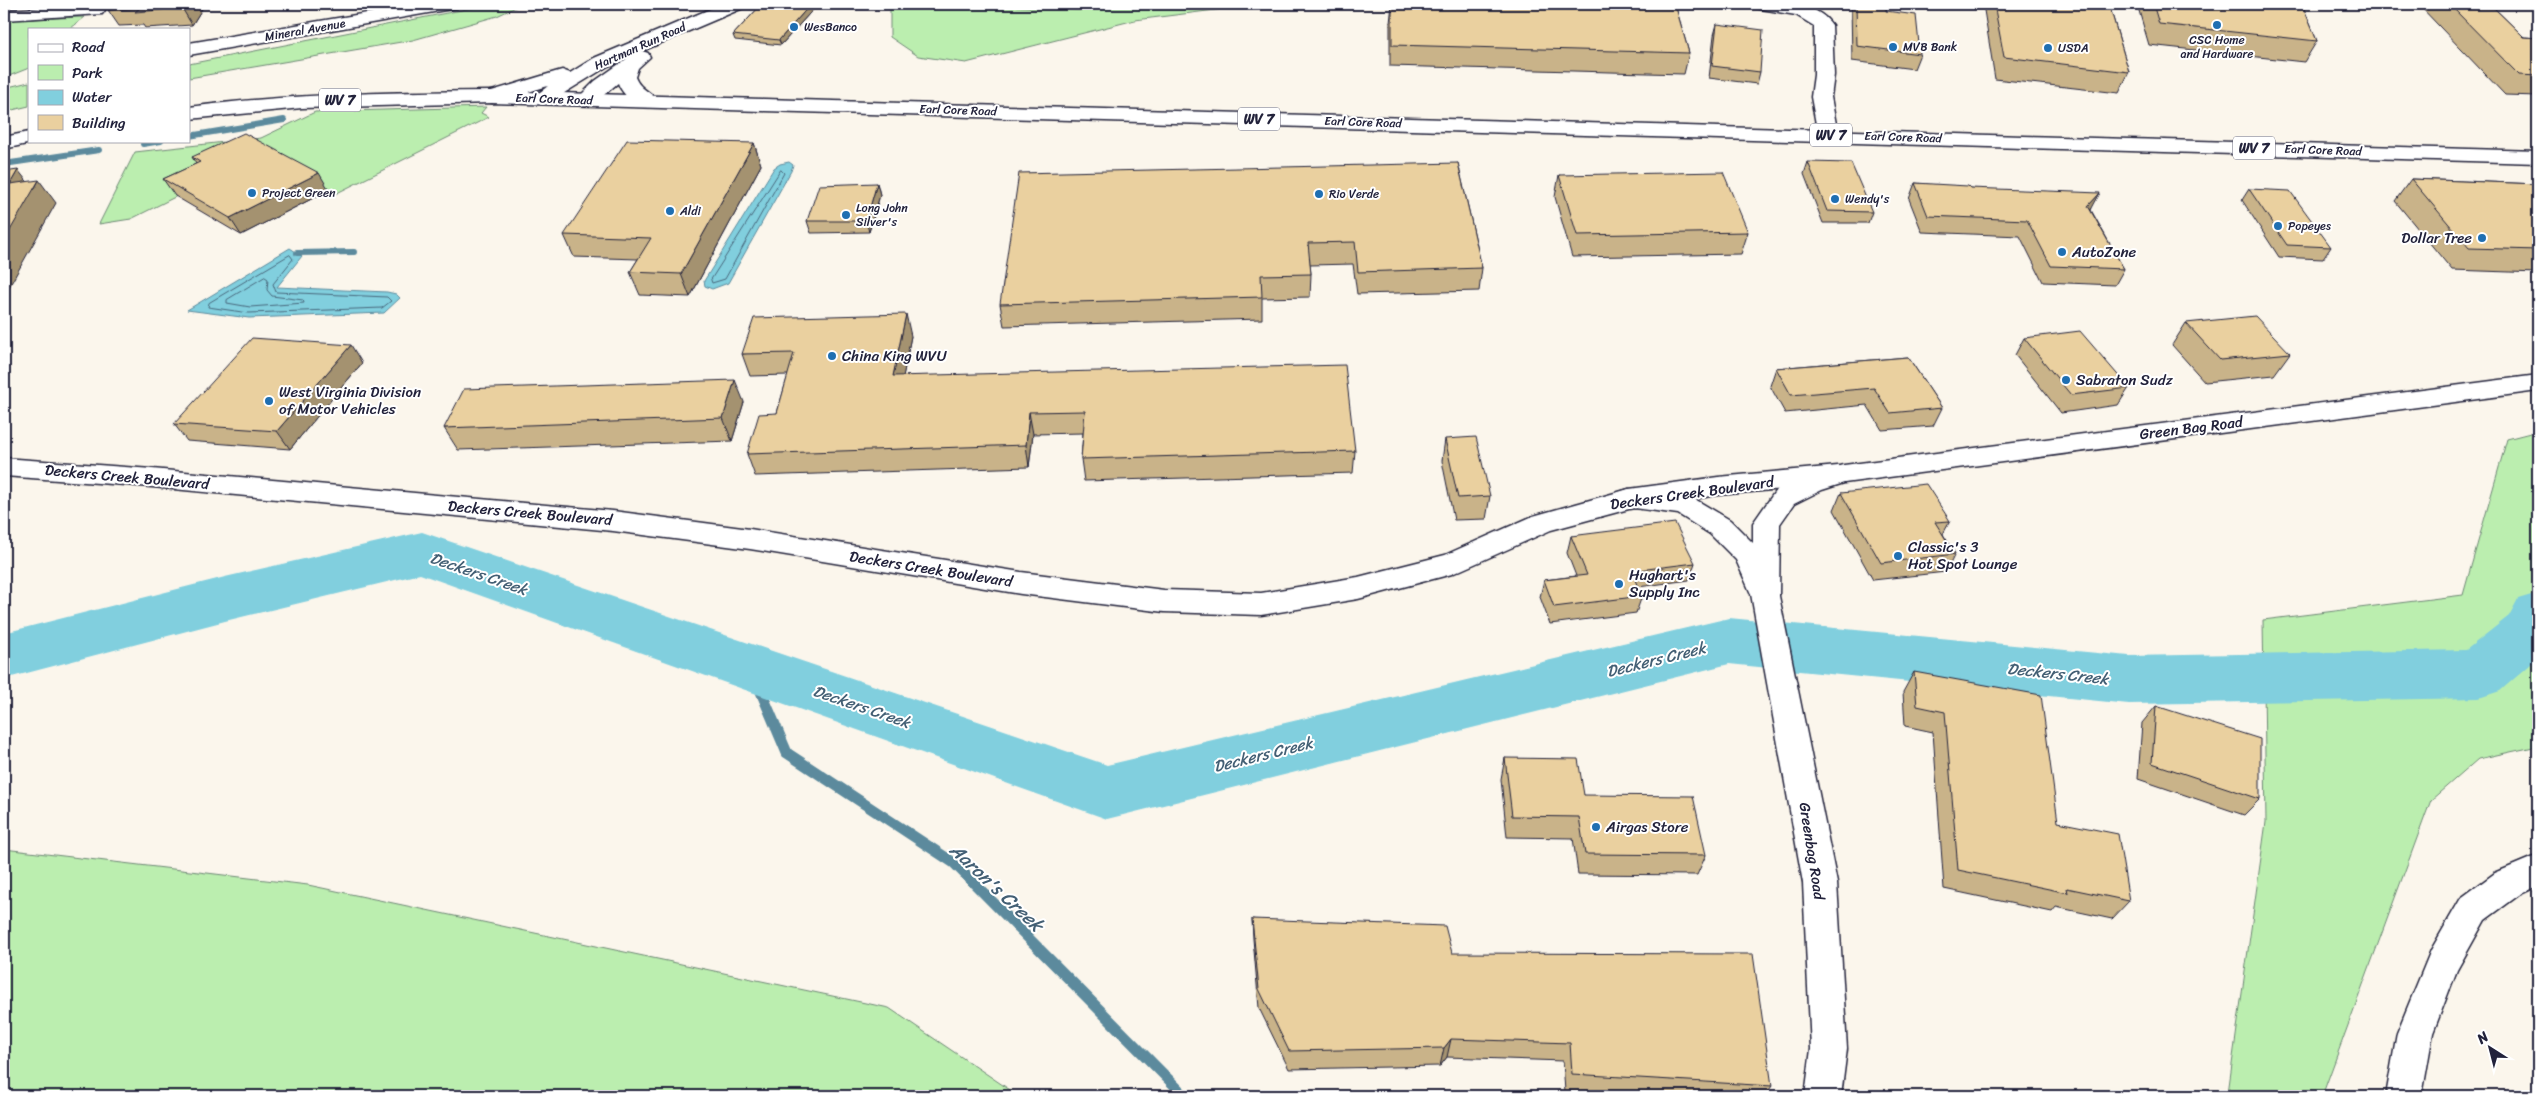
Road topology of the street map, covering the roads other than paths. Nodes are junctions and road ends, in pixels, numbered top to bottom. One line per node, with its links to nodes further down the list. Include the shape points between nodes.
1 (451, 4): 7 (main road, Mineral Avenue)
2 (737, 4): 4 (main road, Hartman Run Road)
3 (1761, 4): 15 (main road, via 1804,12 1822,25 1824,75 1821,98)
4 (716, 13): 8 (main road, Hartman Run Road); 9 (main road, Hartman Run Road)
5 (98, 14): 6 (main road)
6 (4, 15)
7 (190, 49)
8 (601, 62): 10 (main road, via 548,82); 11 (main road, Hartman Run Road)
9 (629, 66): 12 (main road, Hartman Run Road); 13 (main road, via 625,77 630,88)
10 (492, 97): 11 (main road, Earl Core Road / WV 7); 14 (main road, Earl Core Road / WV 7, via 299,102)
11 (541, 99): 12 (main road, Earl Core Road / WV 7)
12 (586, 100): 13 (main road, Earl Core Road / WV 7)
13 (649, 102): 15 (main road, Earl Core Road / WV 7)
14 (190, 113)
15 (1828, 135): 18 (main road, Earl Core Road / WV 7)
16 (28, 138): 17 (main road)
17 (4, 143)
18 (2538, 156)
19 (2538, 383): 21 (main road, Green Bag Road)
20 (4, 467): 22 (main road, Deckers Creek Boulevard, via 613,521 750,539 1040,586 1164,601 1261,604 1358,588 1452,564 1543,523)
21 (1844, 474): 22 (main road, Deckers Creek Boulevard, via 1718,486); 23 (main road, Greenbag Road, via 1814,483 1785,497 1768,523)
22 (1629, 499): 23 (main road, via 1684,505 1720,527 1747,554)
23 (1766, 602): 25 (main road, Greenbag Road, via 1820,883 1829,1048)
24 (2538, 870): 26 (main road, via 2507,884 2473,909 2443,962 2415,1033)
25 (1823, 1096)
26 (2404, 1096)

